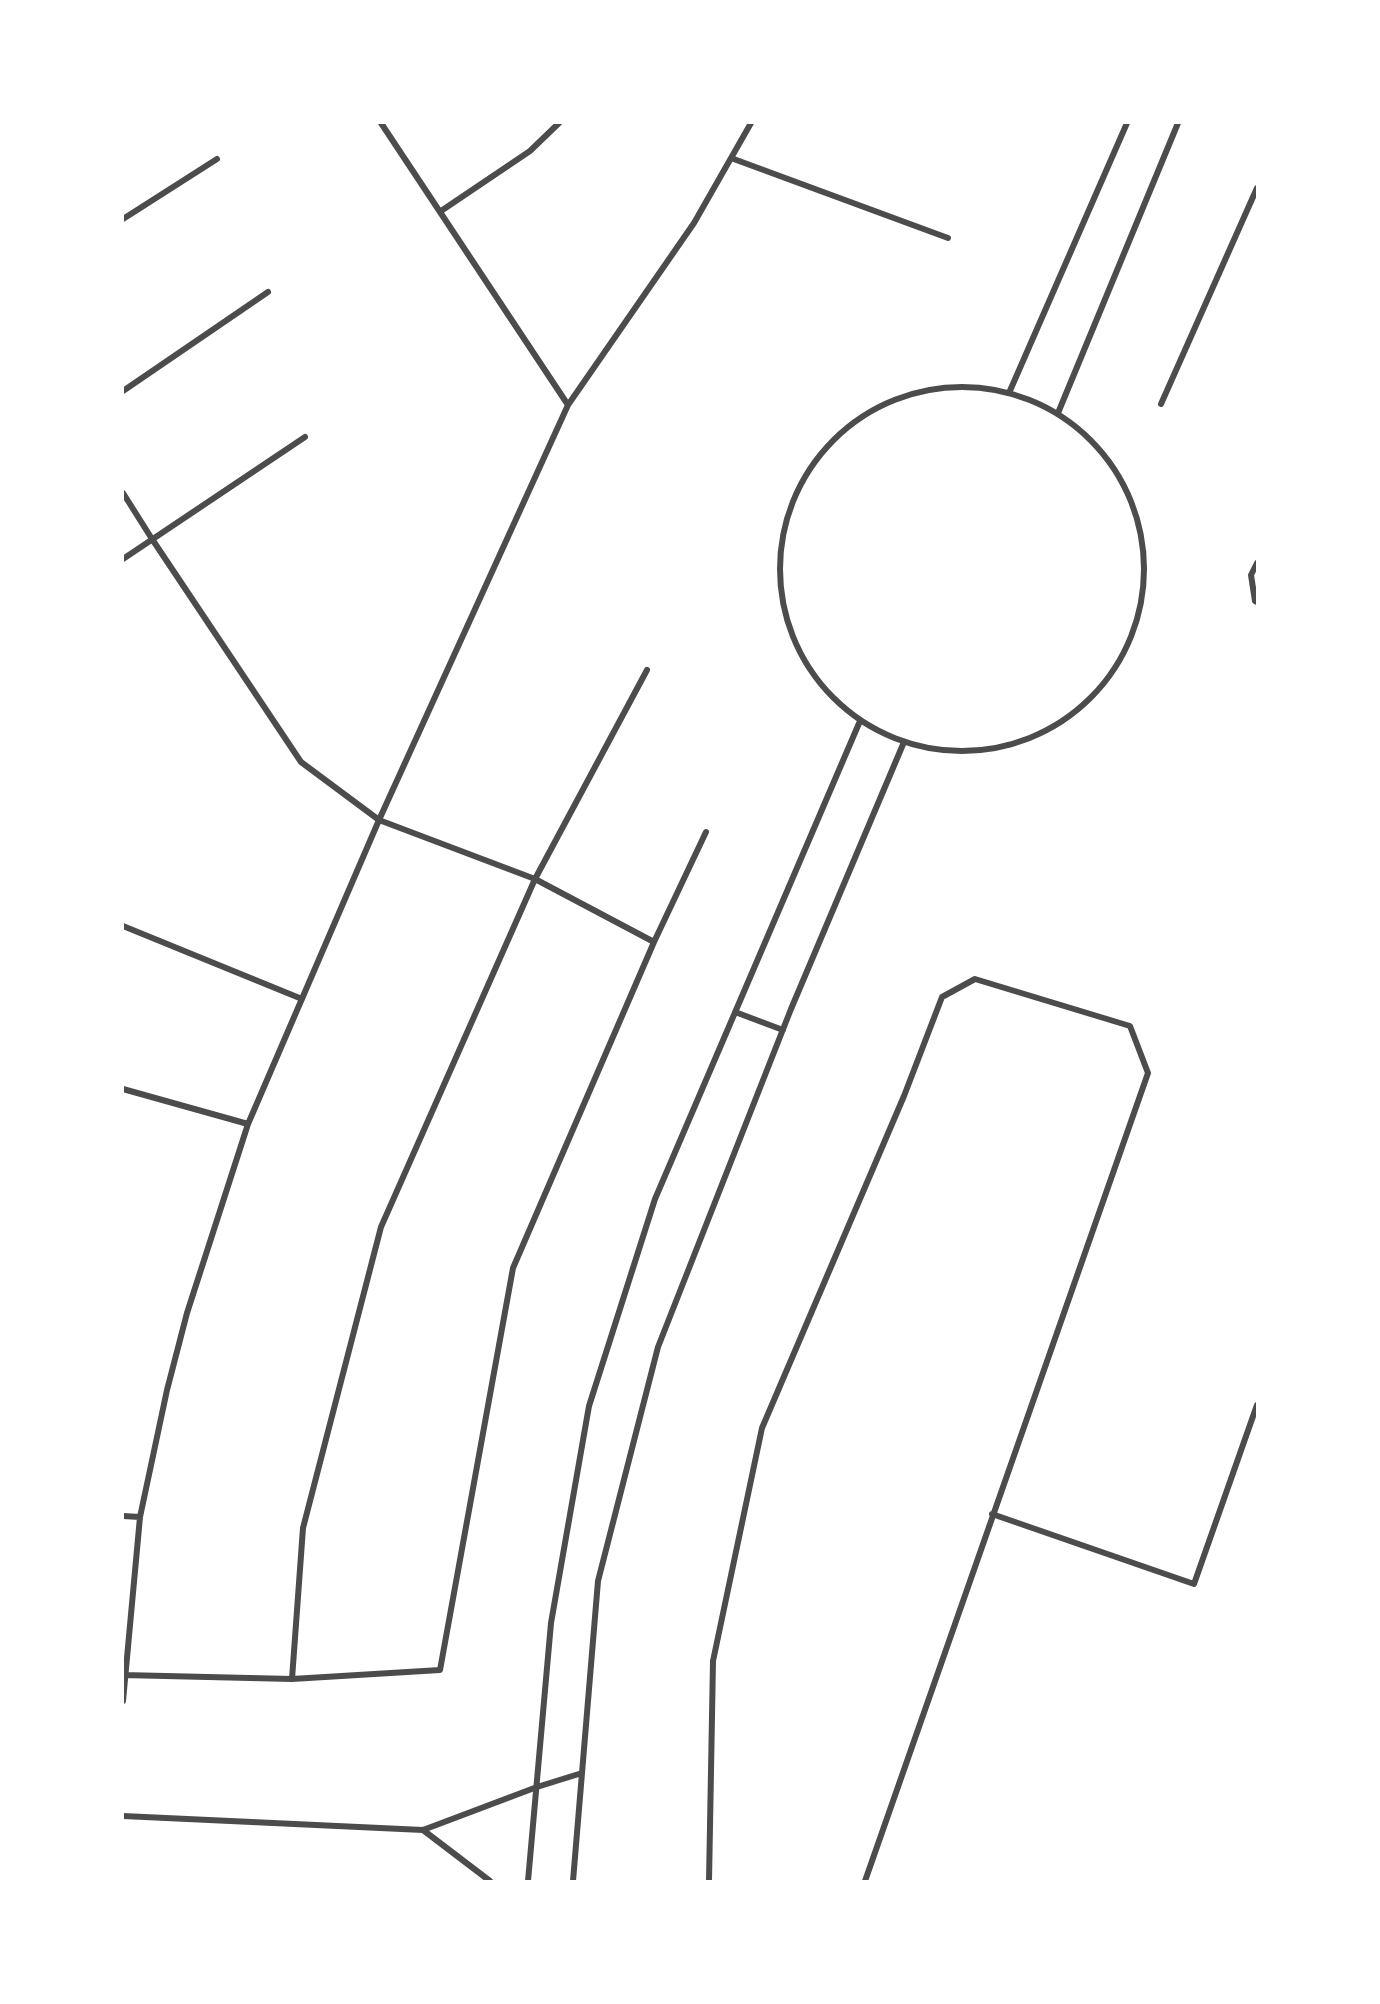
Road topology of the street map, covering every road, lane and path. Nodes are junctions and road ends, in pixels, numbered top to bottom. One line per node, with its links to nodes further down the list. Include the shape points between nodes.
1 (381, 123): 9 (street)
2 (559, 123): 9 (street, via 530,151)
3 (751, 123): 6 (street)
4 (1127, 123): 14 (street)
5 (1178, 123): 17 (street)
6 (731, 158): 11 (street); 16 (street, via 694,224)
7 (217, 159): 10 (street)
8 (1257, 188): 15 (street)
9 (441, 211): 16 (street)
10 (123, 219)
11 (948, 238)
12 (268, 292): 13 (street)
13 (123, 391)
14 (1009, 393): 17 (street); 25 (street, via 975,387 941,388 908,395 876,409 848,427 823,451 789,511 781,544 784,612 795,644 812,673 833,699)
15 (1161, 404)
16 (568, 405): 27 (street)
17 (1058, 413): 26 (street, via 1106,457 1124,485 1136,515 1144,581 1128,645 1111,674 1089,699 1034,736 969,751 937,750)
18 (305, 437): 20 (street)
19 (123, 493): 20 (street)
20 (152, 539): 21 (street); 27 (street, via 301,762)
21 (123, 559)
22 (1257, 563): 23 (street, via 1251,575)
23 (1257, 602)
24 (647, 670): 29 (street)
25 (860, 721): 26 (street); 33 (street)
26 (904, 742): 34 (street)
27 (379, 820): 29 (street); 32 (street)
28 (706, 832): 31 (street)
29 (535, 879): 31 (street); 42 (street, via 381,1227 303,1528)
30 (123, 926): 32 (street)
31 (654, 942): 42 (street, via 513,1268 440,1670)
32 (302, 999): 36 (street)
33 (735, 1012): 34 (street); 45 (street, via 655,1199 589,1406 551,1623)
34 (783, 1030): 44 (street, via 658,1347 598,1581)
35 (123, 1089): 36 (street)
36 (248, 1124): 40 (street, via 187,1313)
37 (1257, 1405): 38 (street, via 1194,1584)
38 (992, 1514): 51 (street, via 1148,1073 1130,1026 975,979 942,997 904,1096 762,1428 712,1661); 52 (street)
39 (123, 1516): 40 (street)
40 (140, 1517): 41 (street)
41 (124, 1675): 42 (street); 43 (street)
42 (292, 1679)
43 (123, 1701)
44 (582, 1773): 45 (street); 50 (street)
45 (537, 1787): 47 (street); 49 (street)
46 (123, 1816): 47 (street)
47 (423, 1830): 48 (street)
48 (490, 1881)
49 (528, 1881)
50 (573, 1881)
51 (709, 1881)
52 (865, 1881)

